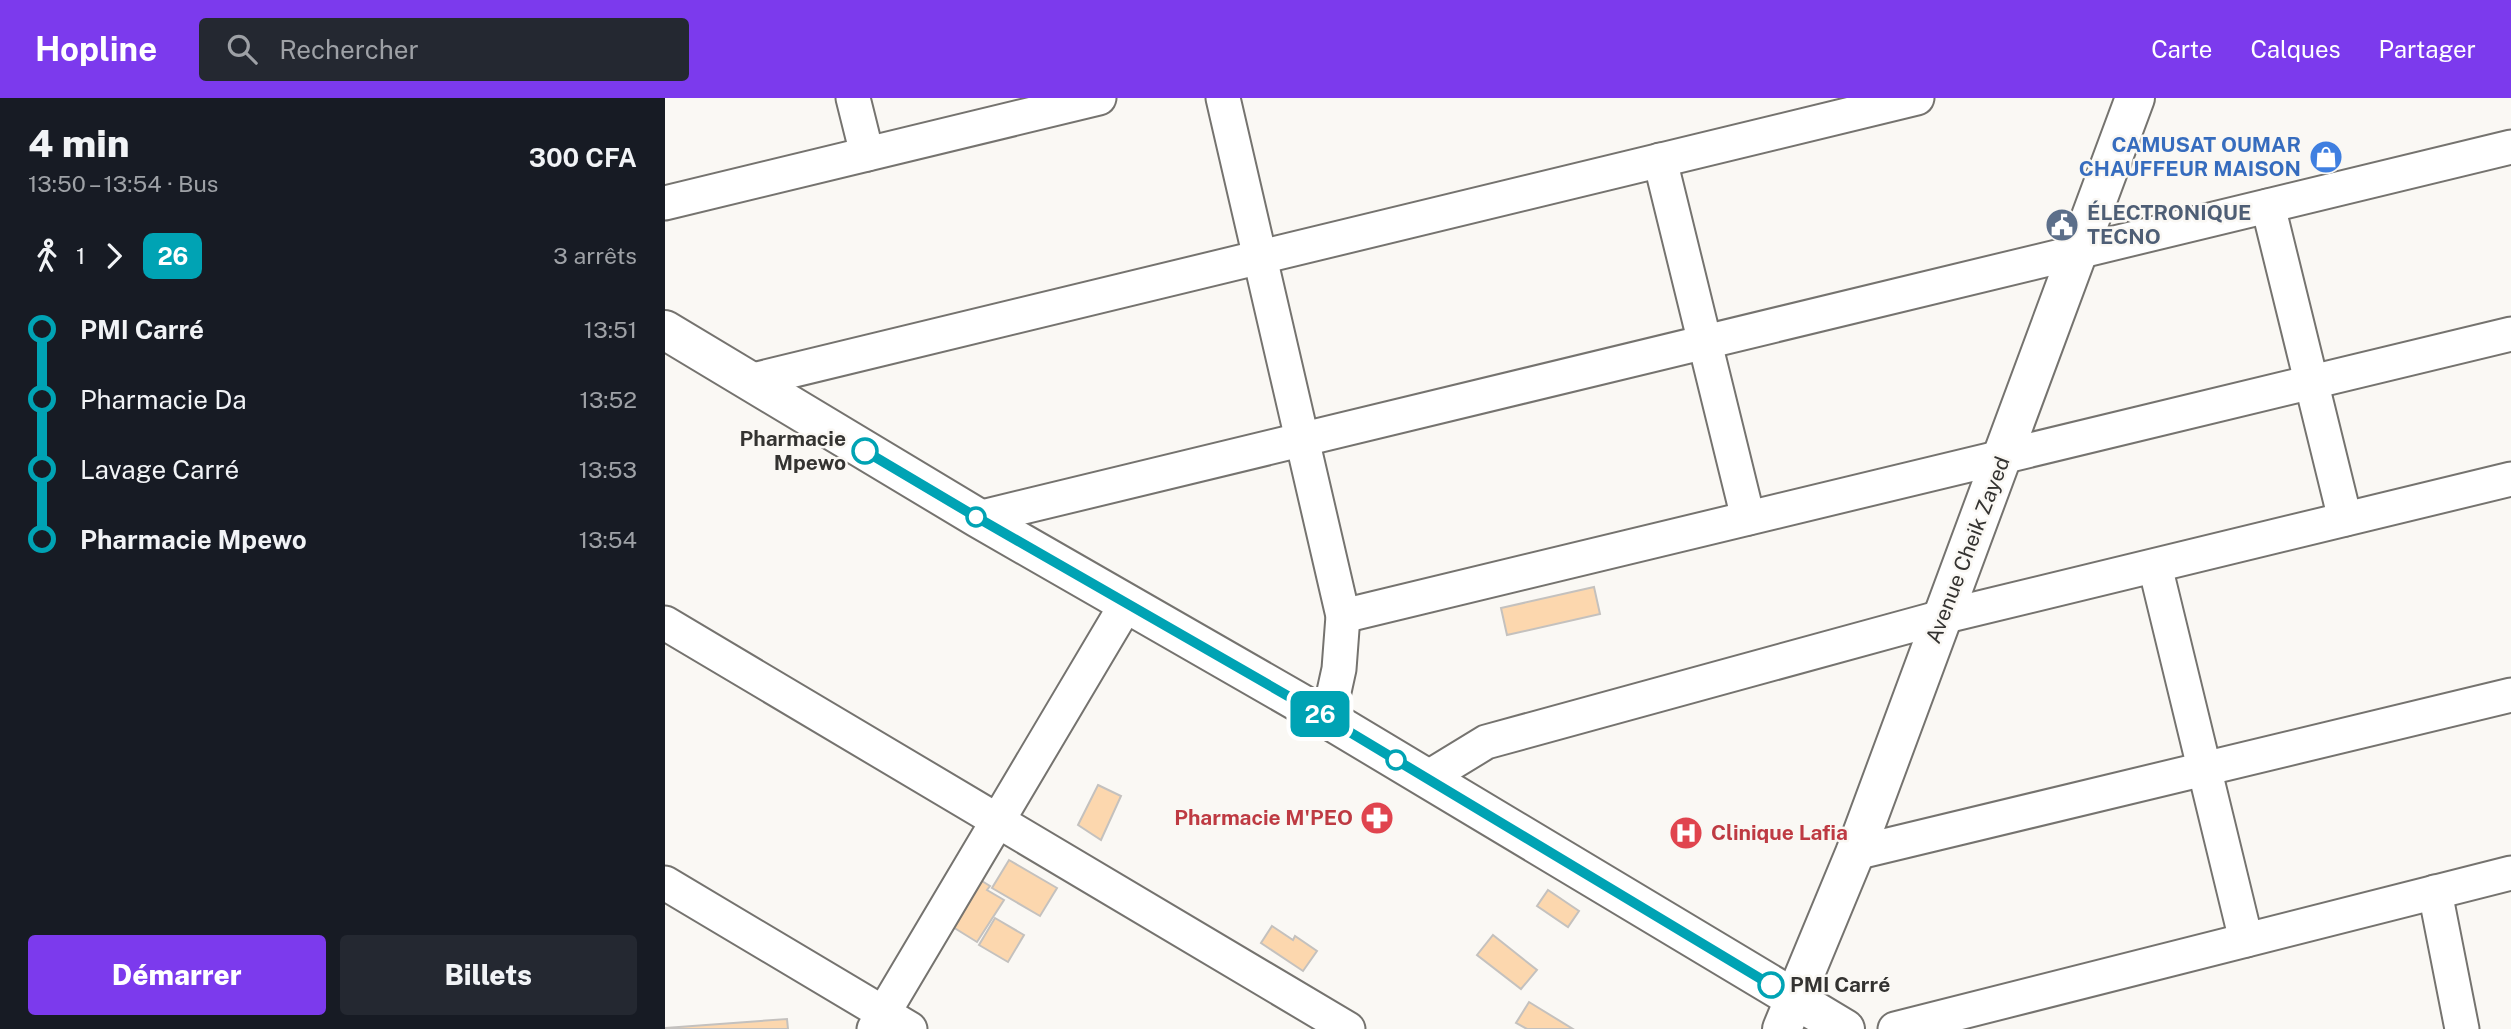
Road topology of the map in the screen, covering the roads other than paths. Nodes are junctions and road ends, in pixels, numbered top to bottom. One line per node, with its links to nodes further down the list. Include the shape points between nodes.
1 (853, 98): 8 (street)
2 (1099, 98): 8 (street)
3 (1223, 98): 13 (street)
4 (1917, 98): 6 (street)
5 (2136, 98): 12 (street, Avenue Cheik Zayed)
6 (1834, 108): 9 (street)
7 (2511, 147): 11 (street)
8 (867, 154): 10 (street)
9 (1660, 160): 13 (street); 16 (street)
10 (665, 203)
11 (2268, 206): 12 (street); 18 (street)
12 (2079, 252): 16 (street); 20 (street, Avenue Cheik Zayed)
13 (1259, 257): 17 (street); 19 (street)
14 (665, 330): 17 (street)
15 (2511, 334): 18 (street)
16 (1705, 342): 19 (street); 23 (street)
17 (749, 381): 22 (street)
18 (2312, 382): 20 (street); 24 (street)
19 (1301, 439): 22 (street); 27 (street)
20 (2003, 456): 23 (street); 28 (street, Avenue Cheik Zayed)
21 (2511, 479): 24 (street)
22 (978, 518): 26 (street)
23 (1748, 518): 27 (street)
24 (2346, 519): 25 (street)
25 (2155, 566): 28 (street); 32 (street)
26 (1127, 603): 31 (street); 34 (street)
27 (1343, 617): 31 (street, via 1339,669)
28 (1942, 617): 33 (street, via 1486,742); 35 (street, Avenue Cheik Zayed)
29 (665, 623): 34 (street)
30 (2511, 695): 32 (street)
31 (1328, 719): 33 (street)
32 (2205, 769): 35 (street); 39 (street)
33 (1427, 778): 40 (street)
34 (997, 821): 41 (street); 42 (street)
35 (1856, 853): 40 (street, Avenue Cheik Zayed)
36 (2511, 873): 38 (street)
37 (665, 883): 41 (street)
38 (2435, 892): 39 (street); 45 (street)
39 (2246, 940): 44 (street)
40 (1788, 1014): 43 (street)
41 (889, 1024)
42 (1348, 1029)
43 (1845, 1029)
44 (1895, 1029)
45 (2462, 1029)

